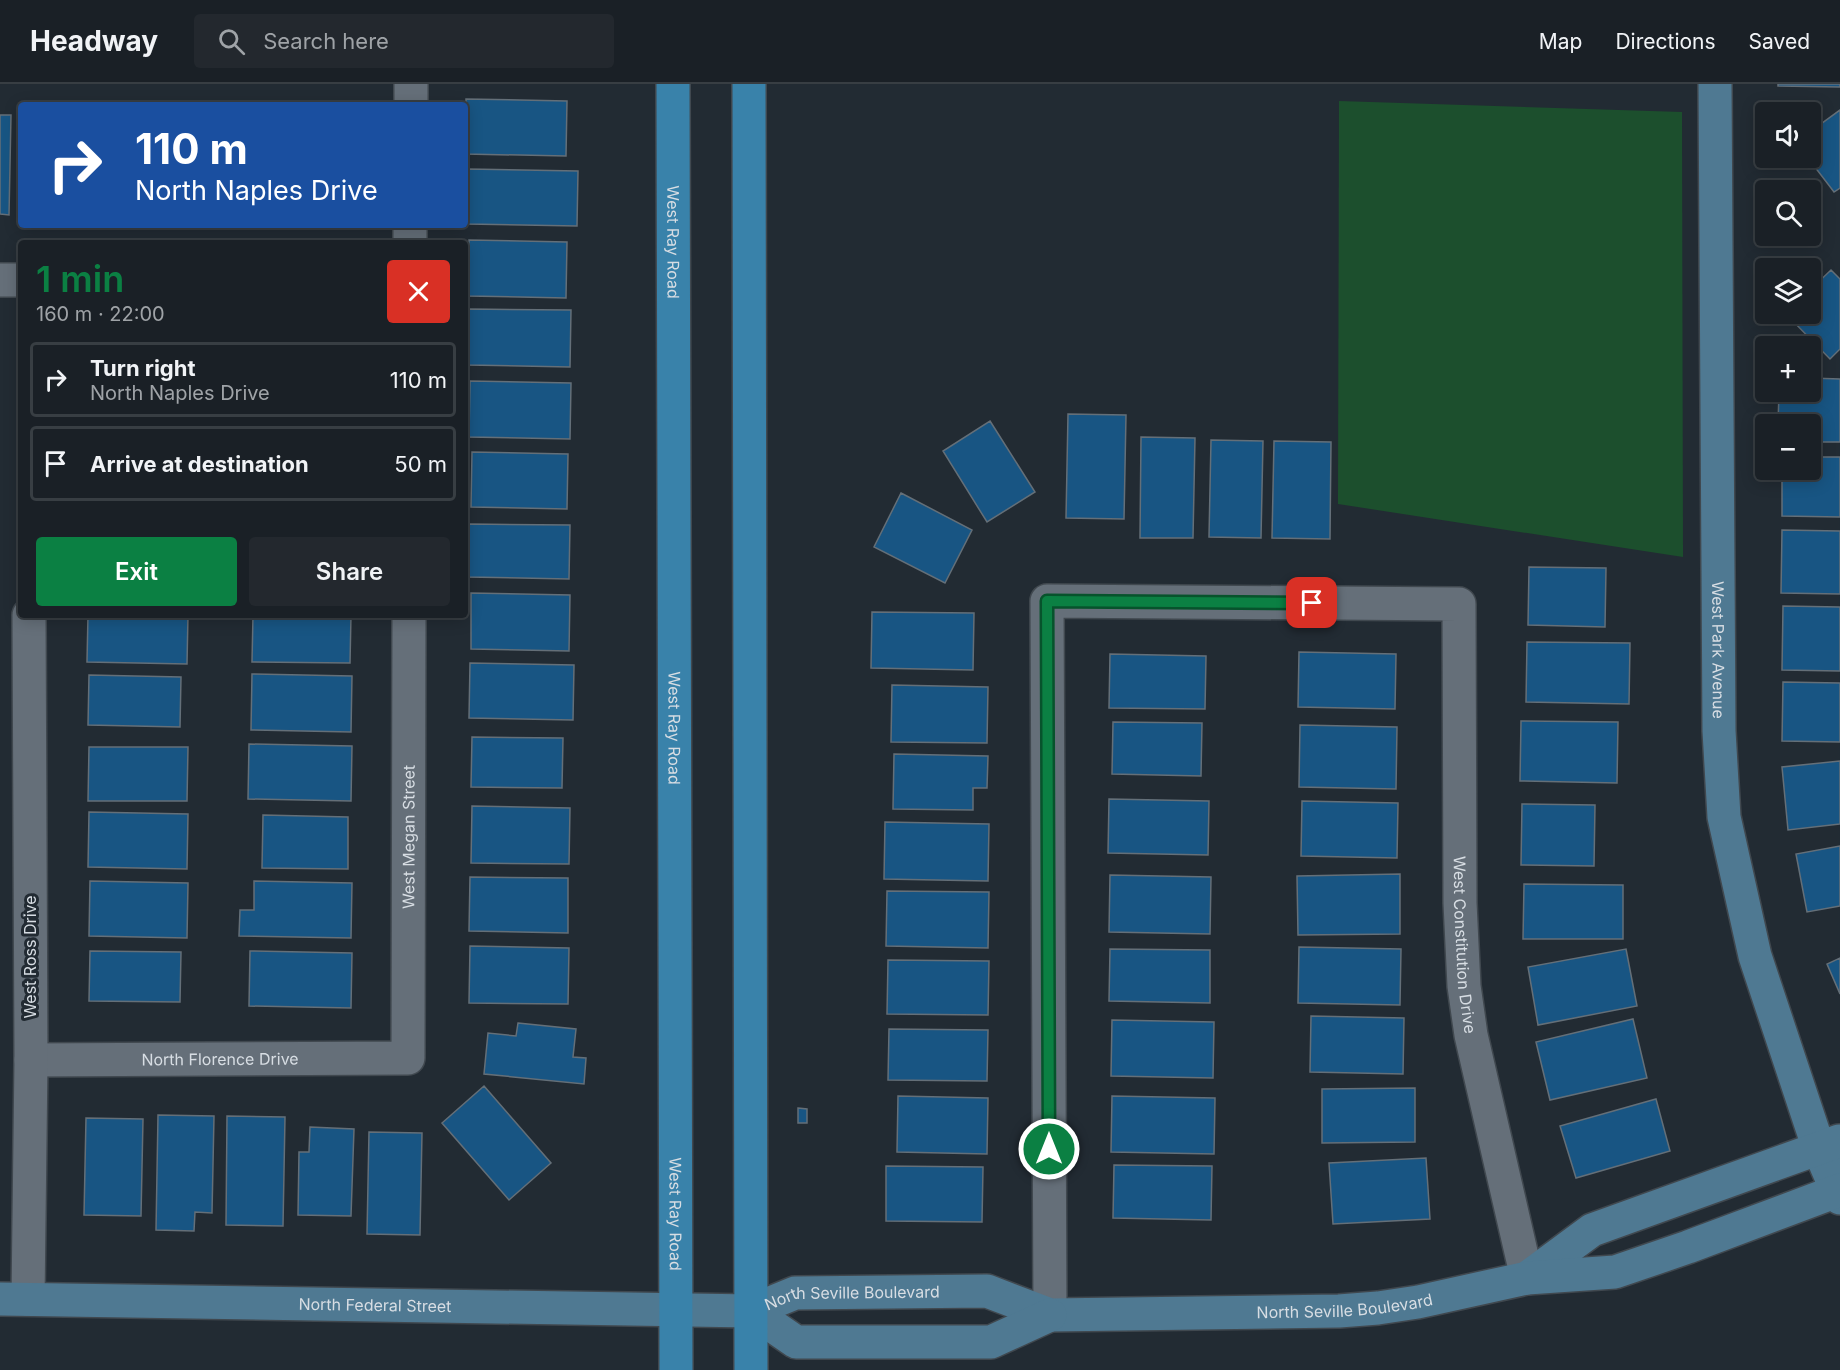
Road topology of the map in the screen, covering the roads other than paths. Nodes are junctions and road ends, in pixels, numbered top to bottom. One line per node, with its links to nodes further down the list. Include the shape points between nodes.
1 (411, 84): 5 (street)
2 (673, 84): 16 (main road, West Ray Road)
3 (748, 84): 17 (main road)
4 (1715, 84): 12 (street, West Park Avenue, via 1718,720 1724,817 1755,956)
5 (411, 102)
6 (0, 280): 7 (street)
7 (18, 280)
8 (29, 618): 11 (street, West Ross Drive)
9 (409, 618): 10 (street, West Megan Street)
10 (408, 1058): 11 (street, North Florence Drive)
11 (31, 1060): 15 (street, West Ross Drive)
12 (1829, 1144): 13 (street, West Park Avenue); 14 (street, North Seville Boulevard, via 1592,1230)
13 (1839, 1193): 14 (street, North Seville Boulevard, via 1615,1272)
14 (1527, 1278): 18 (street, North Seville Boulevard, via 1418,1302 1339,1311); 18 (street, West Constitution Drive, via 1470,1035 1464,986 1459,604 1047,601)
15 (14, 1299): 16 (street, North Federal Street)
16 (677, 1309): 17 (street, North Federal Street); 19 (main road, West Ray Road)
17 (751, 1311): 18 (street, North Seville Boulevard, via 795,1293 987,1291); 18 (street, North Seville Boulevard, via 796,1342 991,1342); 20 (main road)
18 (1050, 1315)
19 (676, 1370)
20 (751, 1370)

